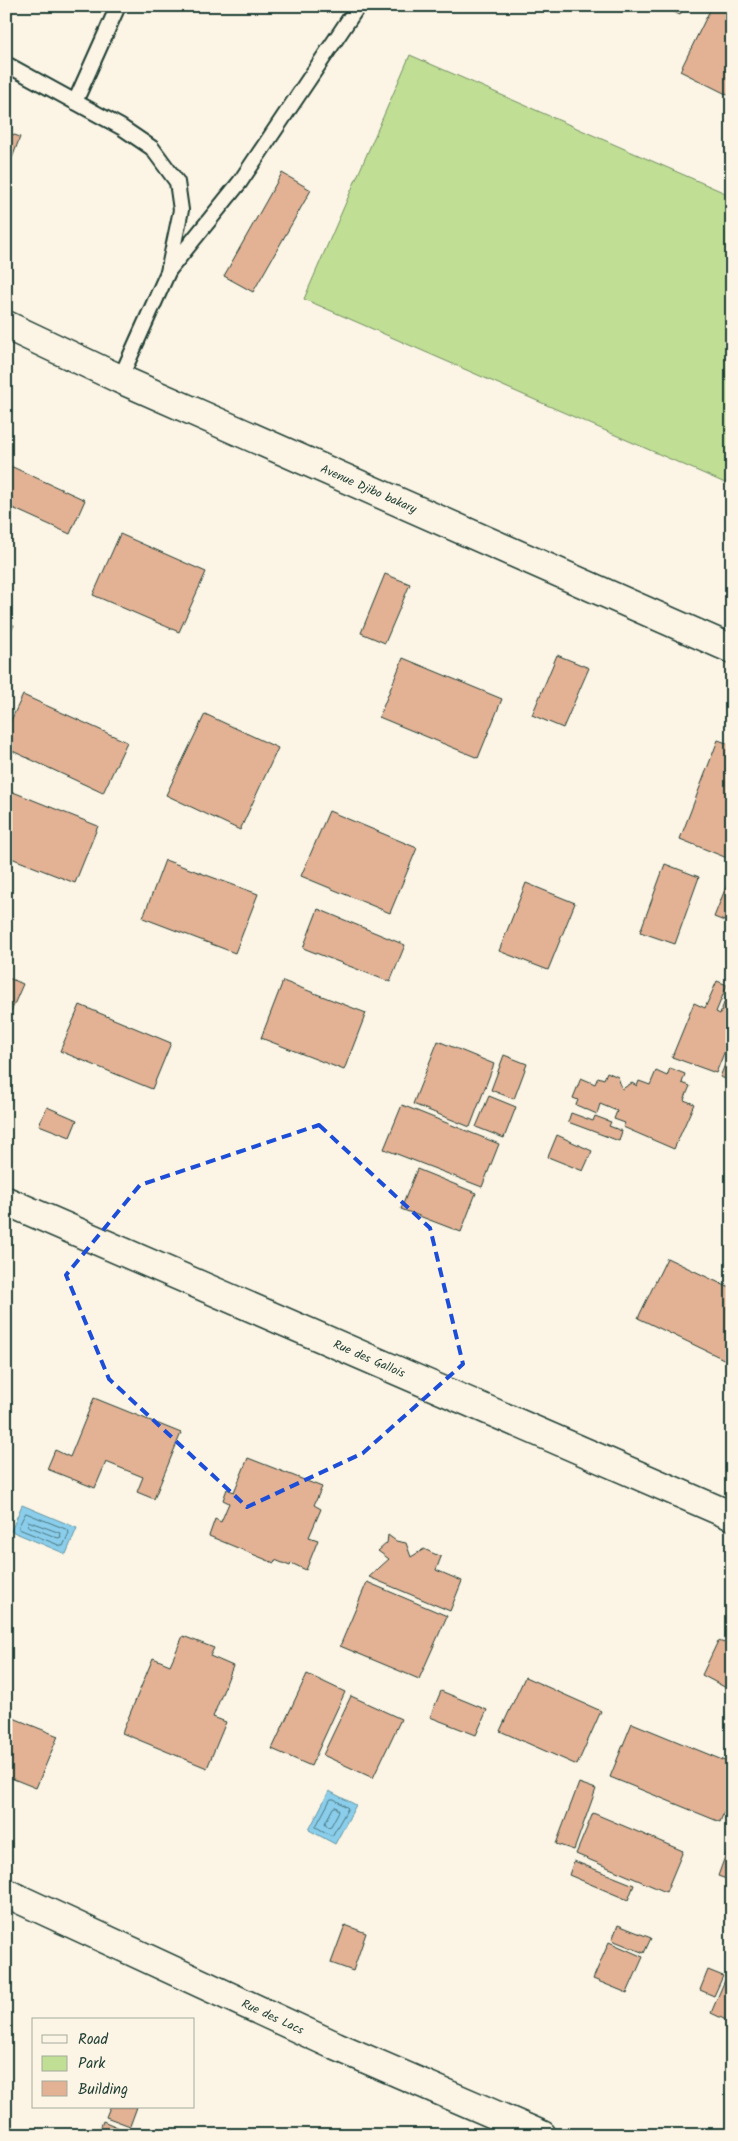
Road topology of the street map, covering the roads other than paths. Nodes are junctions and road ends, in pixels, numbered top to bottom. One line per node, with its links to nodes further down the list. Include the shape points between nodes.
1 (118, 6): 4 (lane)
2 (358, 6): 5 (lane, via 240,182)
3 (6, 64): 4 (lane)
4 (75, 102): 5 (lane, via 121,126 152,148 177,182 181,210)
5 (168, 272): 7 (lane)
6 (6, 325): 7 (street, Avenue Djibo bakary)
7 (120, 379): 8 (street, Avenue Djibo bakary)
8 (732, 649)
9 (6, 1201): 10 (street, Rue des Gallois)
10 (732, 1516)
11 (6, 1893): 12 (street, Rue des Lacs, via 336,2046)
12 (542, 2135)

